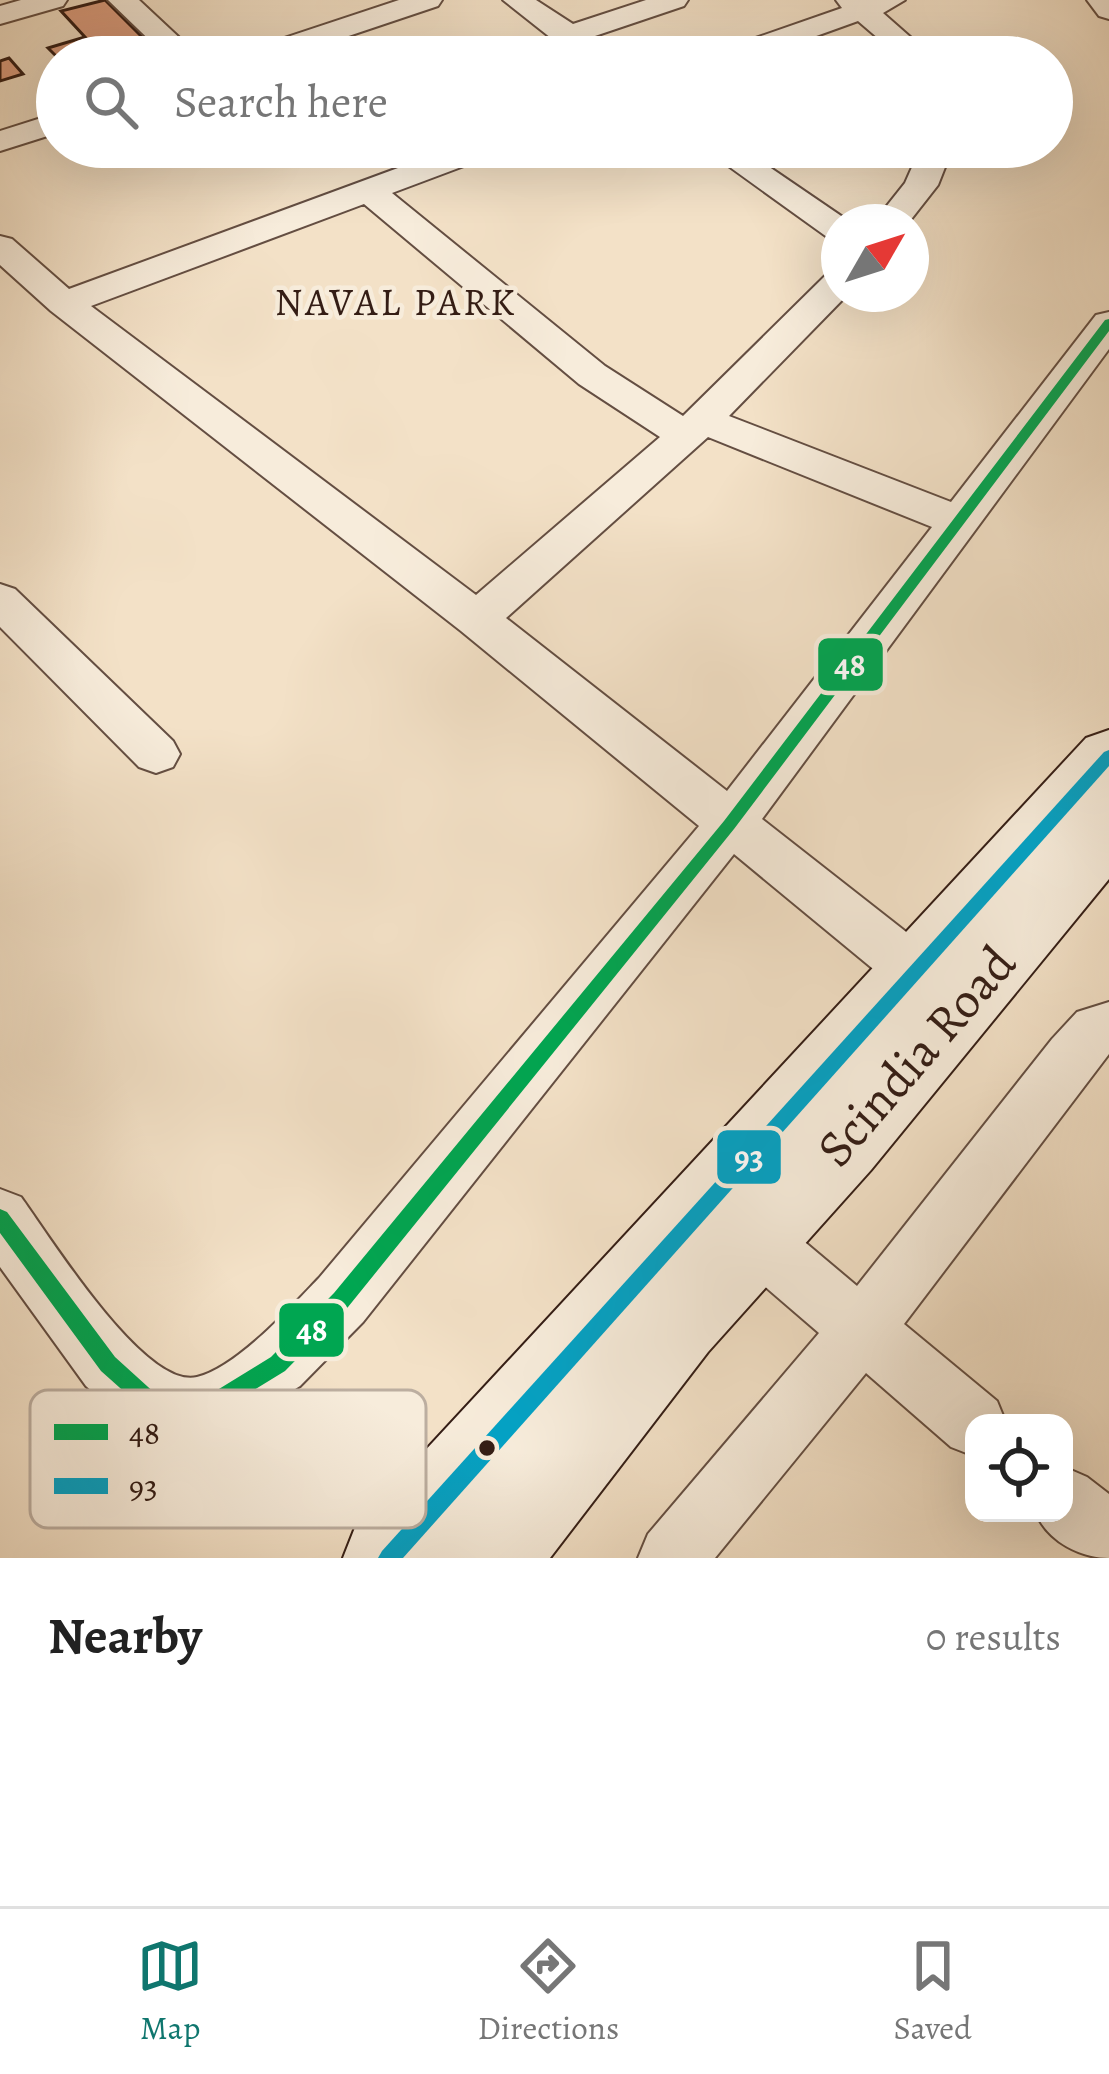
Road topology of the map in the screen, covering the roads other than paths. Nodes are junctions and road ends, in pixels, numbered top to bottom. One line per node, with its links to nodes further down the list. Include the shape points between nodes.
1 (53, 0): 10 (street)
2 (122, 0): 12 (street)
3 (342, 0): 11 (street)
4 (428, 0): 11 (street)
5 (517, 0): 14 (street)
6 (674, 0): 15 (street)
7 (1102, 0): 9 (street)
8 (869, 3): 16 (street); 17 (street)
9 (1109, 10)
10 (0, 15)
11 (367, 20): 13 (street)
12 (162, 36)
13 (319, 36)
14 (567, 36)
15 (583, 36)
16 (783, 36)
17 (899, 36)
18 (36, 129): 19 (street)
19 (0, 141)
20 (430, 168): 23 (street)
21 (749, 168): 25 (street)
22 (928, 168): 24 (street)
23 (369, 191): 28 (street); 30 (street, via 592,375)
24 (906, 204)
25 (821, 218)
26 (0, 247): 28 (street)
27 (821, 301): 30 (street)
28 (64, 303): 33 (street)
29 (1109, 322): 31 (street)
30 (695, 428): 31 (street); 33 (street)
31 (958, 521): 36 (street)
32 (0, 600): 34 (street)
33 (477, 620): 36 (street)
34 (156, 754)
35 (1109, 756): 38 (main road, Scindia Road)
36 (729, 825): 39 (street); 46 (street, via 341,1300 278,1364)
37 (1109, 830): 38 (main road, Scindia Road)
38 (1019, 899): 39 (main road, Scindia Road); 41 (main road, Scindia Road)
39 (914, 970): 41 (main road, Scindia Road)
40 (1109, 1028): 44 (street, via 1096,1030 1071,1057)
41 (821, 1123): 43 (main road, Scindia Road); 49 (main road, Scindia Road)
42 (0, 1218): 45 (street, via 108,1364)
43 (754, 1238): 44 (street); 53 (main road, Scindia Road)
44 (862, 1329): 47 (street); 54 (street)
45 (136, 1390)
46 (236, 1390)
47 (965, 1416)
48 (1073, 1507): 51 (street)
49 (426, 1521)
50 (419, 1528): 52 (main road, Scindia Road)
51 (1109, 1538)
52 (389, 1558)
53 (492, 1558)
54 (672, 1558)

